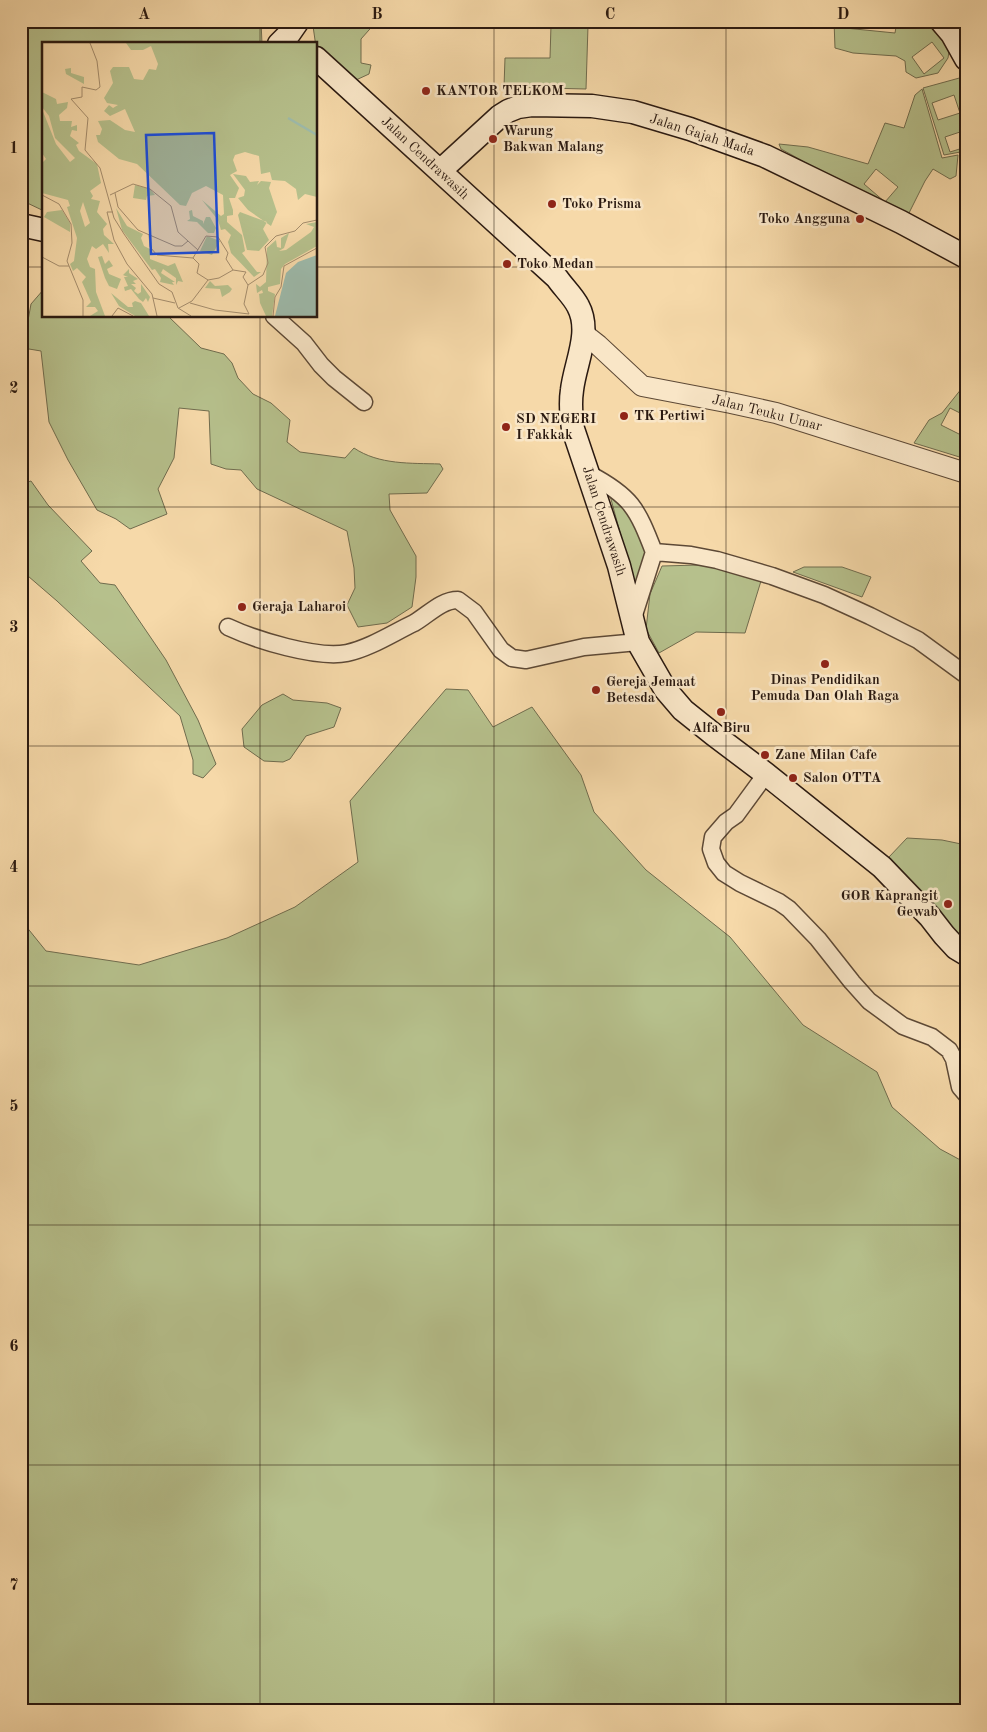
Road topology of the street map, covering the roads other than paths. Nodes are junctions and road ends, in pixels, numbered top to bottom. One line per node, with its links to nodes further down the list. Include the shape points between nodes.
1 (941, 21): 2 (main road)
2 (966, 59)
3 (318, 60): 4 (main road, Jalan Cendrawasih)
4 (440, 172): 7 (main road, Jalan Gajah Mada, via 508,110 568,105 616,109 690,129 765,156); 9 (main road, Jalan Cendrawasih, via 556,278 578,306)
5 (21, 225): 6 (main road)
6 (42, 230)
7 (966, 257)
8 (276, 318): 10 (street, via 304,343 334,378)
9 (584, 334): 11 (street, Jalan Teuku Umar, via 642,386 776,413); 12 (main road, Jalan Cendrawasih, via 570,408 573,429)
10 (364, 402)
11 (966, 473)
12 (589, 474): 13 (street, via 618,491 633,506); 14 (main road, Jalan Cendrawasih)
13 (654, 552): 14 (street); 17 (street, via 725,562 824,596 918,640)
14 (633, 618): 16 (main road, Jalan Cendrawasih)
15 (228, 627): 16 (street, via 283,646 348,653 425,617 446,602 458,600 474,612 506,655 519,660 584,647)
16 (638, 642): 18 (main road, Jalan Cendrawasih, via 660,683 684,710)
17 (966, 675)
18 (766, 774): 19 (main road, Jalan Cendrawasih, via 882,868 956,948); 20 (street, via 736,815 713,837 711,849 716,863 724,873 789,909 818,938 869,1000 903,1026 928,1035 949,1050 960,1087)
19 (966, 954)
20 (966, 1094)

